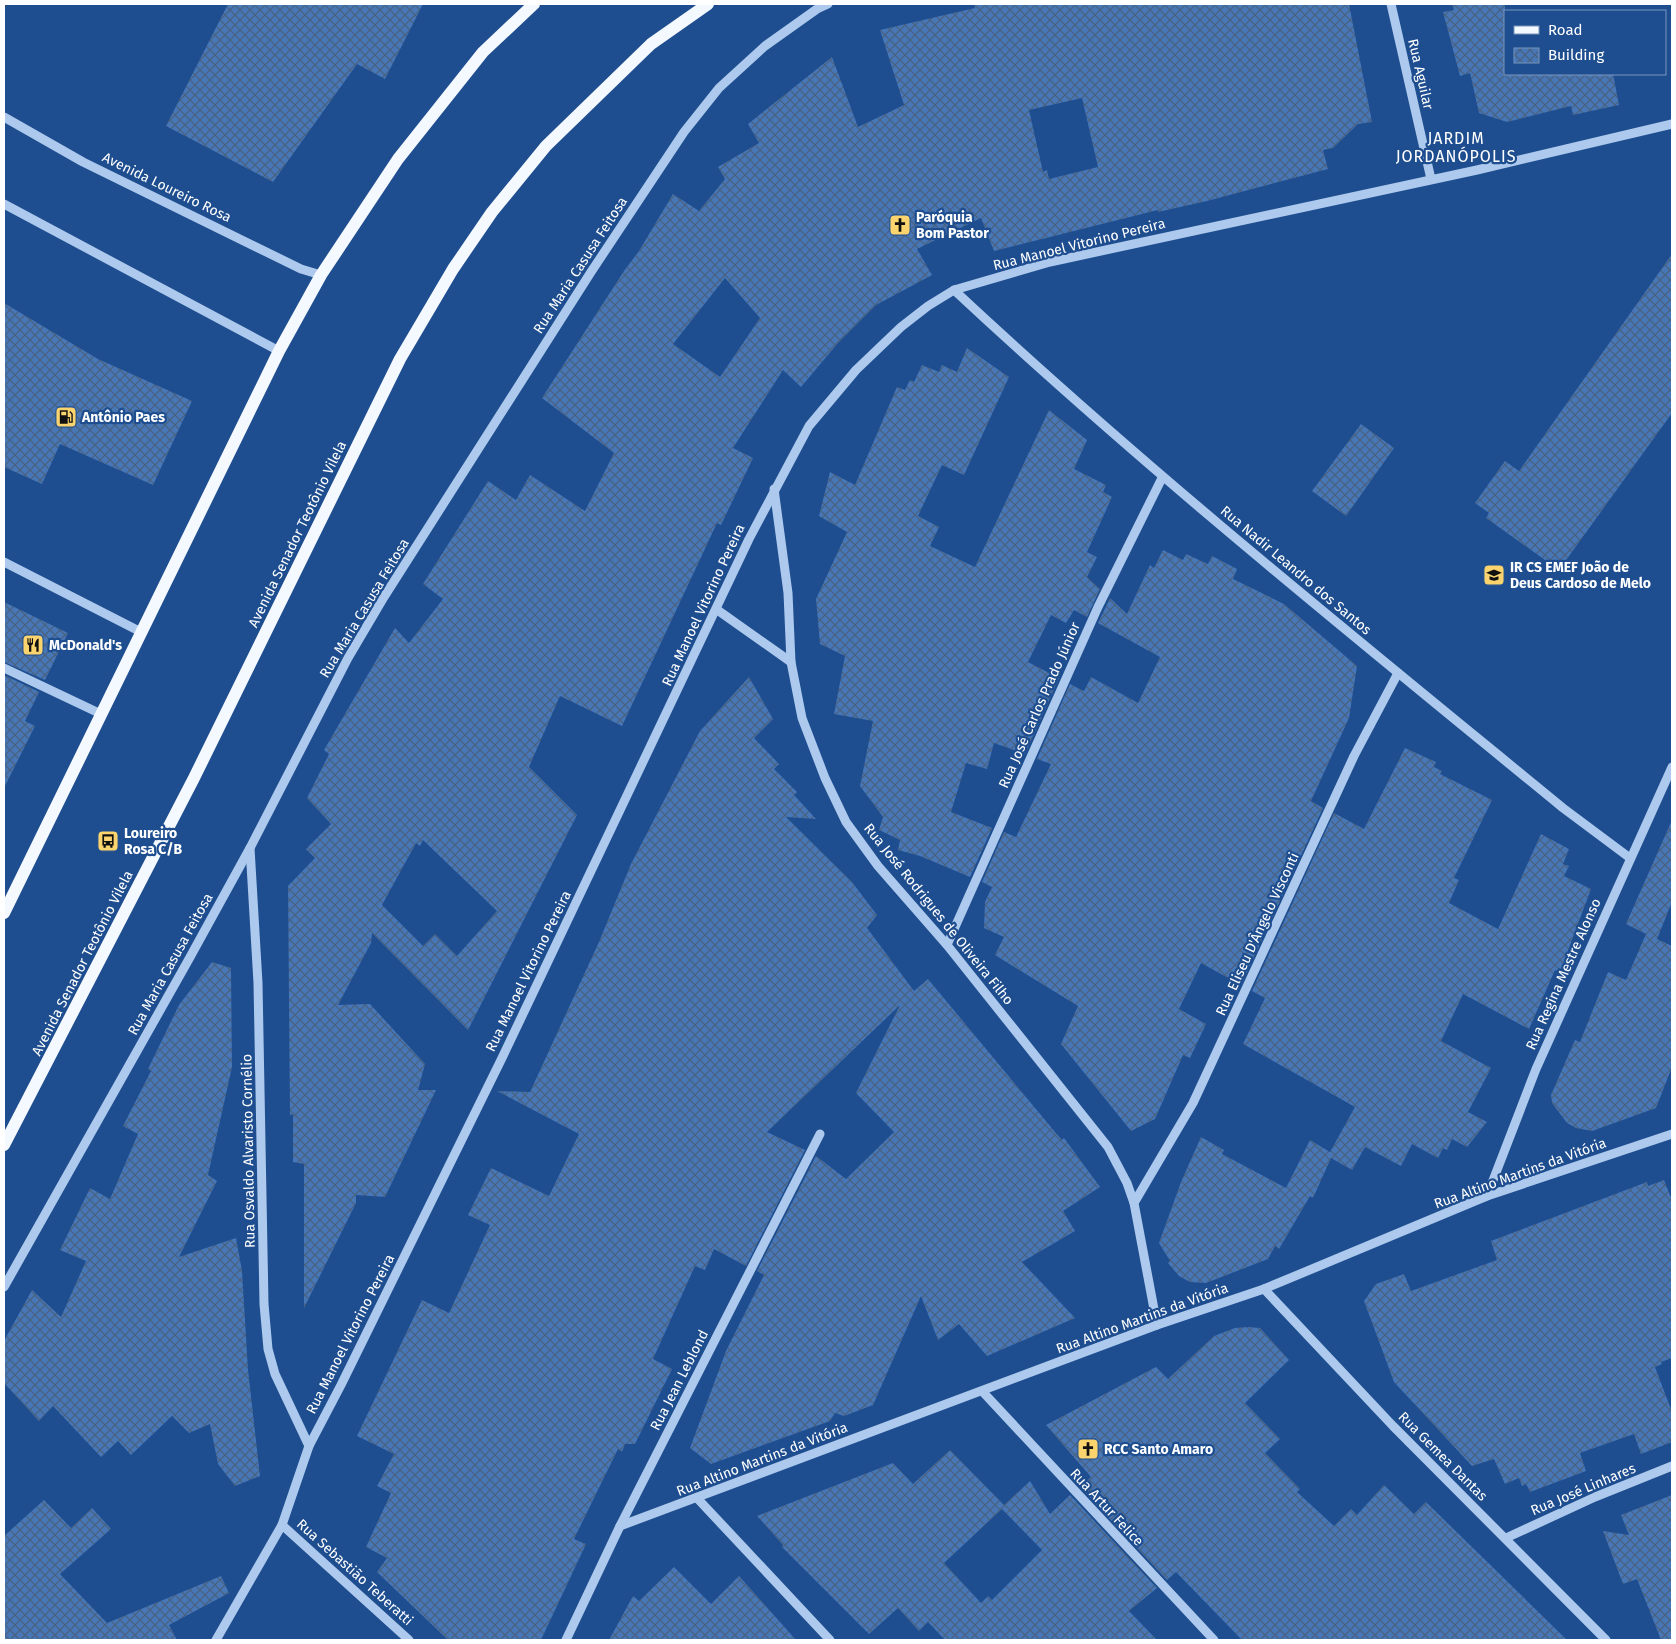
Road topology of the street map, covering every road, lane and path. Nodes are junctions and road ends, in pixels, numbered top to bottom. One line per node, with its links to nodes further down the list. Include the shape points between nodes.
1 (534, 4): 9 (main road, via 483,52 449,93 398,159)
2 (708, 4): 28 (main road, Avenida Senador Teotônio Vilela, via 652,44 546,146 492,212 453,269 396,368 194,778)
3 (828, 4): 22 (street, Rua Maria Casusa Feitosa, via 765,46 720,88 684,132 384,597 348,658)
4 (1390, 4): 7 (street, Rua Aguilar)
5 (4, 116): 9 (street, Avenida Loureiro Rosa, via 83,162)
6 (1672, 124): 7 (street, Rua Manoel Vitorino Pereira)
7 (1431, 179): 10 (street, Rua Manoel Vitorino Pereira, via 1050,262)
8 (4, 204): 11 (street)
9 (321, 275): 11 (main road)
10 (954, 290): 12 (street, Rua Nadir Leandro dos Santos); 13 (street, Rua Manoel Vitorino Pereira, via 901,327 856,370 809,426)
11 (279, 351): 16 (main road)
12 (1162, 478): 19 (street, Rua Nadir Leandro dos Santos); 25 (street, Rua José Carlos Prado Júnior, via 1094,616)
13 (774, 489): 15 (street, Rua Manoel Vitorino Pereira); 17 (street, Rua José Rodrigues de Oliveira Filho, via 787,584)
14 (4, 562): 16 (street)
15 (716, 609): 17 (street); 35 (street, Rua Manoel Vitorino Pereira, via 497,1067)
16 (141, 632): 20 (main road)
17 (791, 662): 25 (street, Rua José Rodrigues de Oliveira Filho, via 802,718 846,822 878,866)
18 (4, 668): 20 (street)
19 (1398, 673): 23 (street, Rua Nadir Leandro dos Santos, via 1563,808); 30 (street, Rua Eliseu D'Ângelo Visconti, via 1354,756 1193,1103)
20 (101, 714): 24 (main road)
21 (1672, 767): 23 (street, Rua Regina Mestre Alonso)
22 (250, 848): 31 (street, Rua Maria Casusa Feitosa); 35 (street, Rua Osvaldo Alvaristo Cornélio, via 258,983 264,1304 268,1349 286,1401)
23 (1630, 858): 29 (street, Rua Regina Mestre Alonso, via 1536,1069)
24 (4, 913)
25 (947, 945): 30 (street, Rua José Rodrigues de Oliveira Filho, via 1108,1147)
26 (820, 1134): 39 (street, Rua Jean Leblond)
27 (1672, 1134): 29 (street, Rua Altino Martins da Vitória)
28 (4, 1144)
29 (1487, 1196): 32 (street, Rua Altino Martins da Vitória)
30 (1134, 1203): 33 (street, Rua José Rodrigues de Oliveira Filho)
31 (4, 1287)
32 (1264, 1289): 33 (street, Rua Altino Martins da Vitória); 40 (street, Rua Gemea Dantas, via 1393,1426)
33 (1157, 1325): 34 (street, Rua Altino Martins da Vitória)
34 (982, 1391): 37 (street, Rua Altino Martins da Vitória); 45 (street, Rua Artur Felice)
35 (309, 1446): 38 (street, Rua Manoel Vitorino Pereira)
36 (1672, 1466): 40 (street, Rua José Linhares)
37 (697, 1498): 39 (street, Rua Altino Martins da Vitória); 44 (street)
38 (282, 1525): 41 (street, Rua Manoel Vitorino Pereira); 42 (street, Rua Sebastião Teberatti)
39 (620, 1526): 43 (street, Rua Jean Leblond)
40 (1506, 1538): 46 (street, Rua Gemea Dantas)
41 (216, 1640)
42 (409, 1640)
43 (566, 1640)
44 (830, 1640)
45 (1214, 1640)
46 (1606, 1640)

